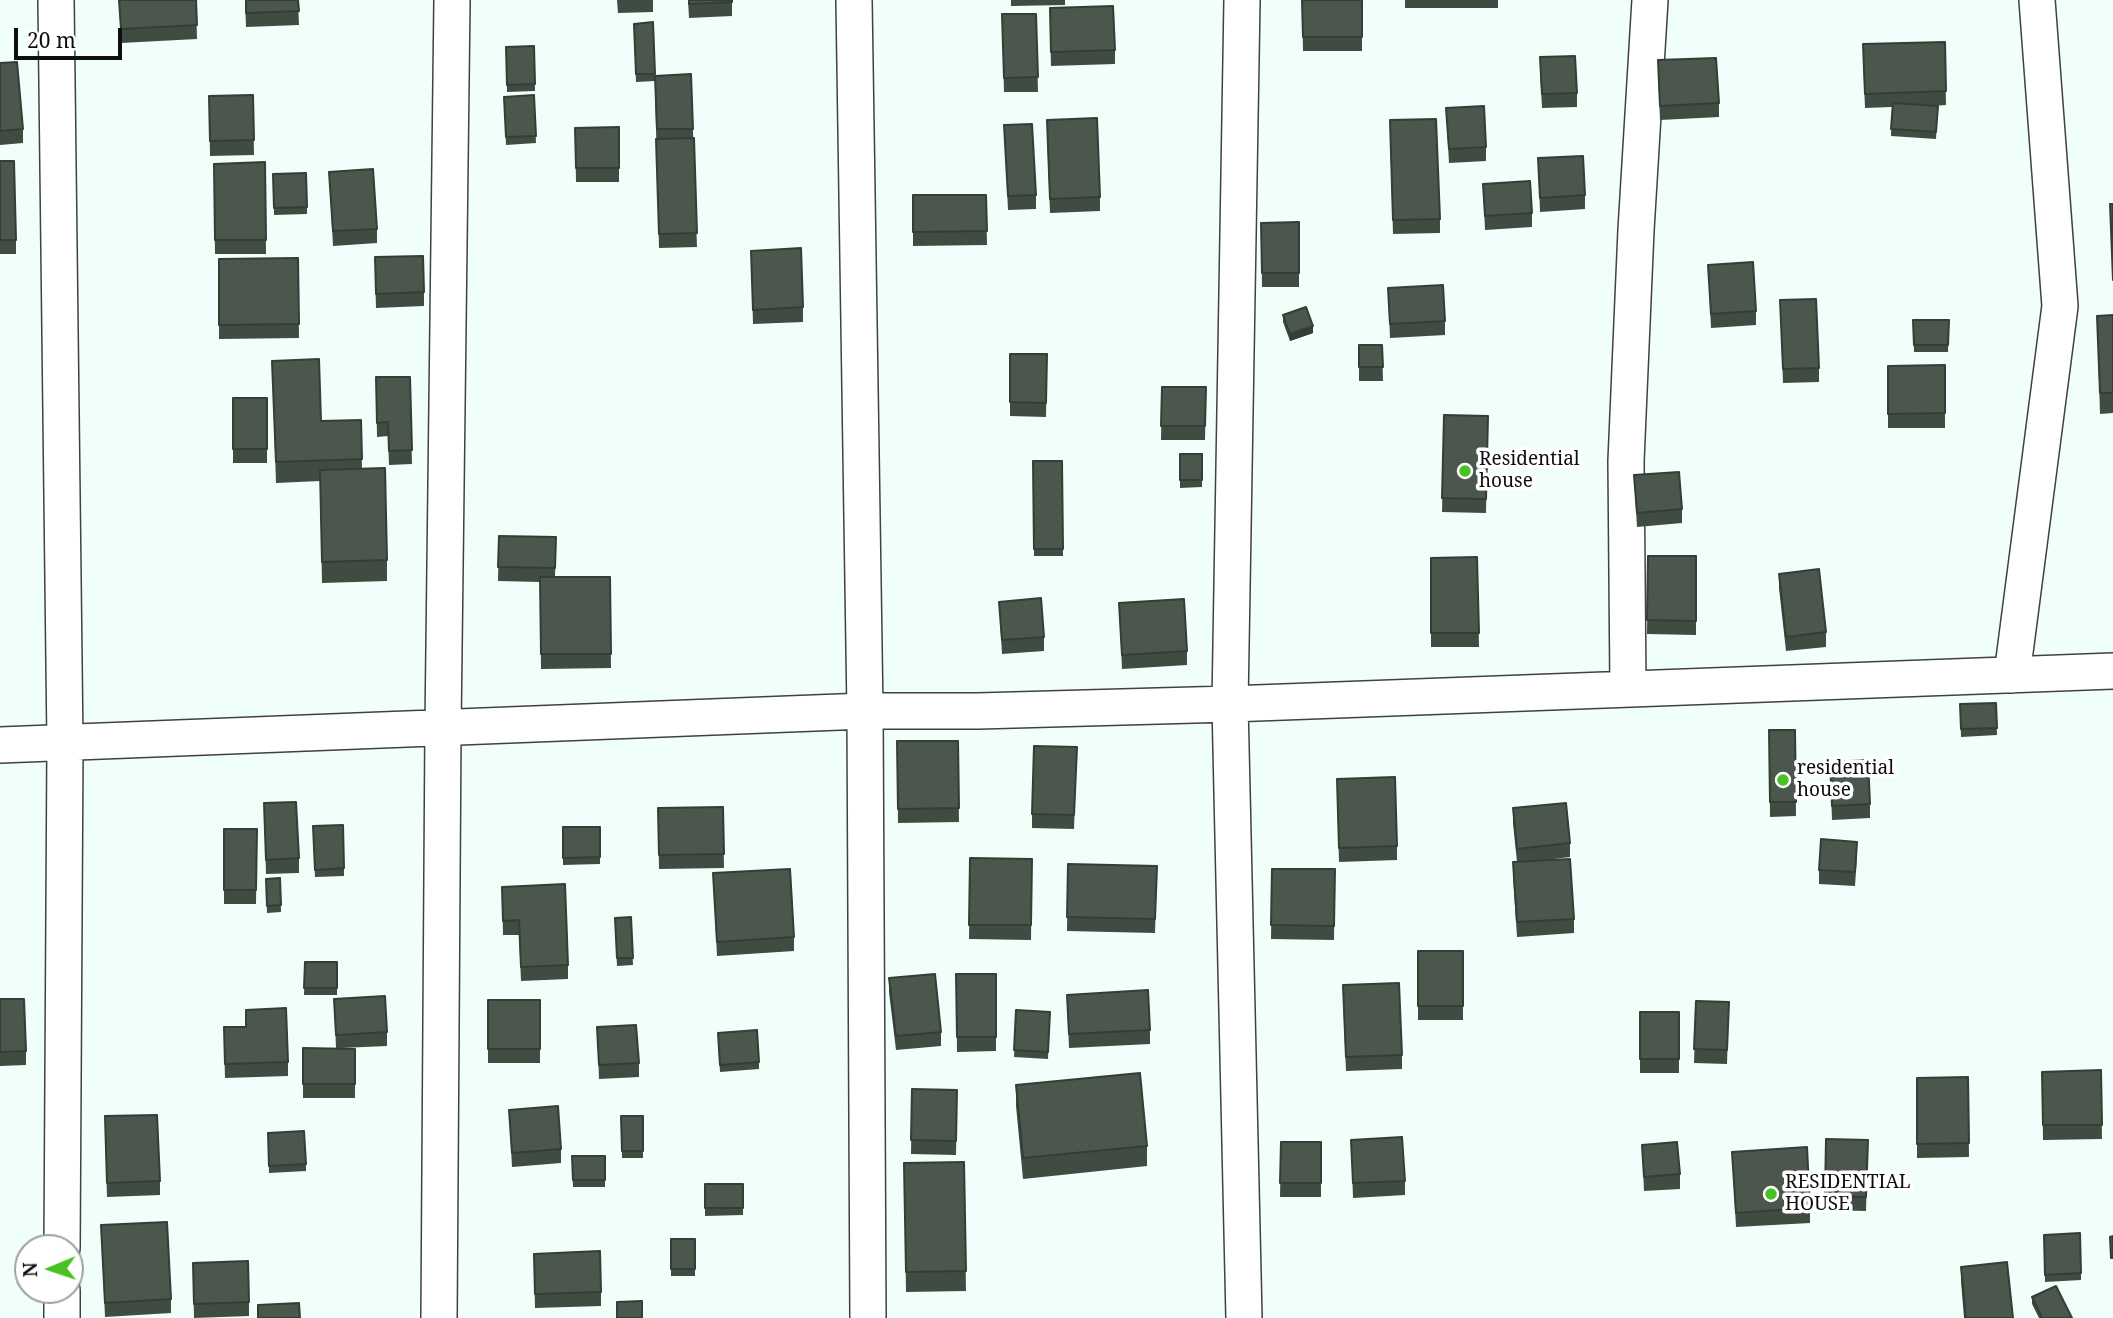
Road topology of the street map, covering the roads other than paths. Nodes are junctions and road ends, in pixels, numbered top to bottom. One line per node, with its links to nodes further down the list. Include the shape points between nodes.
1 (56, 0): 13 (street)
2 (452, 0): 12 (street)
3 (854, 0): 11 (street)
4 (1242, 0): 10 (street)
5 (1650, 0): 9 (street, via 1626,461)
6 (2037, 0): 8 (street, via 2060,306)
7 (2113, 671): 8 (street)
8 (2012, 675): 9 (street)
9 (1628, 688): 10 (street)
10 (1230, 704): 11 (street); 18 (street)
11 (865, 711): 12 (street); 17 (street)
12 (443, 728): 13 (street); 16 (street)
13 (65, 744): 14 (street); 15 (street)
14 (0, 745)
15 (62, 1234)
16 (439, 1318)
17 (868, 1318)
18 (1244, 1318)

